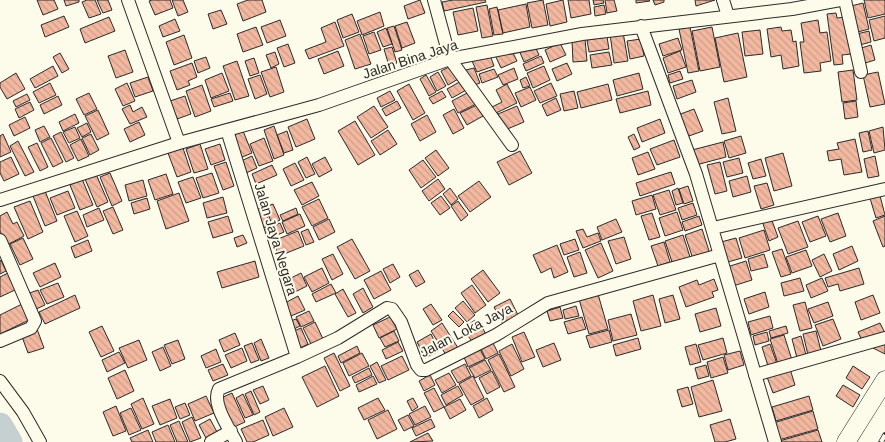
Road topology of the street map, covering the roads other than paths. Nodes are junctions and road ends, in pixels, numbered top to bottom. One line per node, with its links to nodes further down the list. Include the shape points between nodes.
1 (128, 0): 11 (street)
2 (434, 0): 8 (street)
3 (723, 0): 6 (street)
4 (840, 0): 6 (street, Jalan Bina Jaya)
5 (845, 0): 9 (street)
6 (728, 16): 7 (street, Jalan Bina Jaya)
7 (641, 26): 8 (street, Jalan Bina Jaya); 15 (street)
8 (450, 59): 10 (street, Jalan Bina Jaya, via 319,105); 12 (street)
9 (861, 72)
10 (227, 130): 11 (street, Jalan Bina Jaya); 20 (street, Jalan Jaya Negara)
11 (179, 143): 14 (street, Jalan Bina Jaya)
12 (512, 145)
13 (885, 189): 15 (street)
14 (0, 200)
15 (713, 228): 17 (street)
16 (0, 240): 19 (street, via 35,322 31,328)
17 (720, 255): 20 (street, Jalan Loka Jaya, via 548,303 496,335 426,370 417,365 401,322 392,308); 21 (street)
18 (885, 338): 21 (street)
19 (0, 341)
20 (297, 358): 24 (street, Jalan Loka Jaya, via 223,386 216,394)
21 (755, 375): 27 (street)
22 (0, 380): 25 (street)
23 (885, 380): 28 (main road)
24 (233, 437): 26 (street)
25 (40, 442)
26 (211, 442)
27 (775, 442)
28 (846, 442)

